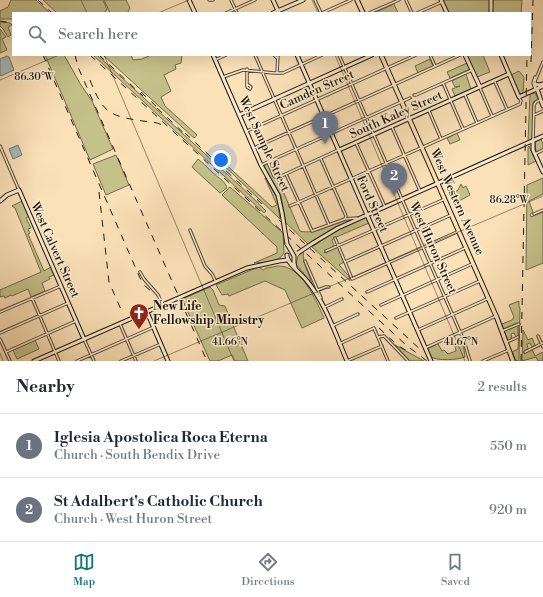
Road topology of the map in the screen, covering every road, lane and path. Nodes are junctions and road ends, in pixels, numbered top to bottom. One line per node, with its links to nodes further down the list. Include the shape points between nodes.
1 (189, 0): 16 (street)
2 (209, 0): 3 (street)
3 (213, 0)
4 (232, 0): 15 (street)
5 (255, 0): 15 (street)
6 (273, 0): 19 (street)
7 (303, 0): 19 (street)
8 (315, 0): 20 (street)
9 (351, 0): 21 (street)
10 (357, 0): 22 (main road)
11 (399, 0): 23 (street)
12 (406, 0): 24 (street)
13 (491, 0): 27 (street)
14 (442, 1): 25 (street); 26 (street)
15 (235, 9): 17 (street); 18 (street)
16 (195, 12)
17 (228, 12)
18 (236, 12)
19 (278, 12)
20 (321, 12)
21 (323, 12)
22 (363, 12)
23 (371, 12)
24 (412, 12)
25 (419, 12)
26 (447, 12)
27 (491, 12)
28 (213, 56): 42 (street, West Sample Street)
29 (224, 56): 42 (street)
30 (255, 56): 50 (street)
31 (297, 56): 44 (street, Ford Street)
32 (320, 56): 44 (street)
33 (339, 56): 46 (street, West Huron Street)
34 (370, 56): 46 (street)
35 (381, 56): 47 (main road, West Western Avenue)
36 (414, 56): 47 (street, Camden Street)
37 (430, 56): 45 (street)
38 (458, 56): 45 (street)
39 (465, 56): 49 (street)
40 (501, 56): 53 (street)
41 (277, 58): 52 (street)
42 (215, 60): 54 (street, West Sample Street)
43 (543, 62): 51 (street)
44 (301, 65): 52 (street); 56 (street, Ford Street)
45 (435, 66): 61 (street)
46 (344, 67): 56 (street); 59 (street, West Huron Street)
47 (387, 68): 59 (street, Camden Street); 61 (main road, West Western Avenue)
48 (247, 69): 50 (street); 54 (street); 58 (street)
49 (472, 70): 57 (street); 63 (street)
50 (262, 71): 52 (street); 71 (street)
51 (539, 72): 60 (street); 64 (street, via 533,81)
52 (277, 73)
53 (509, 74): 55 (street, South Kaley Street); 68 (street)
54 (223, 77): 80 (street, West Sample Street)
55 (494, 81): 63 (street, South Kaley Street); 77 (street)
56 (309, 83): 71 (street); 72 (street, Ford Street)
57 (443, 83): 67 (street); 74 (street)
58 (247, 84)
59 (352, 84): 72 (street, Camden Street); 73 (street, West Huron Street)
60 (535, 84): 62 (street); 64 (street)
61 (395, 85): 73 (street); 75 (main road, West Western Avenue)
62 (543, 85): 64 (street)
63 (480, 88): 66 (street, South Kaley Street); 84 (street)
64 (536, 89): 65 (street); 69 (street)
65 (530, 93): 68 (street); 69 (street)
66 (465, 94): 74 (street, South Kaley Street); 87 (street)
67 (414, 95)
68 (519, 97): 77 (street, via 521,103)
69 (539, 97): 76 (street); 81 (street, via 535,102)
70 (410, 98): 75 (street)
71 (274, 99): 80 (street); 82 (street)
72 (317, 100): 82 (street, Camden Street); 83 (street, Ford Street)
73 (359, 101): 83 (street); 85 (street, West Huron Street)
74 (450, 101): 78 (street, South Kaley Street); 89 (street)
75 (402, 102): 85 (street); 86 (main road, West Western Avenue)
76 (543, 106)
77 (507, 109): 84 (street)
78 (428, 110): 86 (street, South Kaley Street); 95 (street)
79 (543, 111): 81 (street)
80 (239, 114): 90 (street, West Sample Street)
81 (534, 115): 96 (street)
82 (282, 116): 90 (street, Camden Street); 91 (street)
83 (324, 116): 91 (street); 92 (street, Ford Street)
84 (492, 116): 87 (street)
85 (366, 118): 92 (street); 93 (street, West Huron Street)
86 (409, 119): 88 (street, South Kaley Street); 100 (main road, West Western Avenue)
87 (477, 122): 89 (street)
88 (391, 127): 93 (street, South Kaley Street); 107 (street)
89 (463, 129): 95 (street)
90 (246, 131): 101 (street, West Sample Street)
91 (289, 132): 101 (street); 102 (street)
92 (331, 133): 102 (street); 103 (street, Ford Street)
93 (374, 134): 97 (street, South Kaley Street); 110 (street, West Huron Street)
94 (543, 136): 96 (street)
95 (441, 139): 100 (street)
96 (533, 140): 98 (street); 104 (street)
97 (356, 142): 103 (street, South Kaley Street); 114 (street)
98 (526, 144): 104 (street); 118 (street)
99 (0, 146): 120 (street, West Calvert Street)
100 (422, 147): 107 (street); 118 (main road, West Western Avenue)
101 (254, 148): 111 (street, West Sample Street)
102 (296, 149): 109 (street); 112 (street)
103 (339, 150): 108 (street, South Kaley Street); 117 (street, Ford Street)
104 (533, 150): 106 (street)
105 (543, 150): 106 (street)
106 (535, 154): 113 (street)
107 (404, 155): 110 (street); 121 (street)
108 (321, 158): 112 (street, South Kaley Street); 119 (street)
109 (268, 162): 111 (street); 116 (street, South Kaley Street, via 276,177)
110 (386, 163): 114 (street); 123 (street, West Huron Street)
111 (261, 165): 144 (street, West Sample Street, bridge, via 278,195)
112 (304, 166): 116 (street, South Kaley Street); 122 (street)
113 (542, 167): 115 (street)
114 (369, 171): 117 (street); 128 (street)
115 (543, 172)
116 (286, 174): 126 (street)
117 (351, 179): 119 (street); 131 (street, Ford Street)
118 (438, 183): 121 (street); 124 (main road, West Western Avenue)
119 (334, 187): 122 (street); 134 (street)
120 (19, 190): 125 (street); 167 (street, West Calvert Street)
121 (420, 191): 123 (street)
122 (316, 194): 126 (street); 138 (street)
123 (402, 199): 128 (street); 132 (street, West Huron Street)
124 (445, 199): 132 (street); 133 (main road, West Western Avenue)
125 (0, 201)
126 (298, 202): 127 (street); 138 (street, via 312,231)
127 (290, 206)
128 (385, 207): 131 (street)
129 (543, 210): 130 (street)
130 (534, 214)
131 (367, 215): 135 (street); 140 (street, Ford Street)
132 (409, 215): 140 (street); 141 (street, West Huron Street)
133 (452, 215): 141 (street); 142 (main road, West Western Avenue)
134 (346, 216): 136 (street); 137 (street)
135 (359, 218): 137 (street); 150 (street, bridge, via 333,230)
136 (345, 219): 137 (street); 138 (street)
137 (349, 219)
138 (329, 225)
139 (190, 230): 166 (street, via 205,266)
140 (374, 230): 145 (street); 146 (street, Ford Street)
141 (416, 231): 146 (street); 147 (street, West Huron Street)
142 (459, 231): 147 (street); 148 (main road, West Western Avenue)
143 (335, 238): 145 (street)
144 (287, 244): 151 (street, West Sample Street); 152 (street, West Sample Street)
145 (338, 246): 149 (street); 157 (street)
146 (381, 246): 157 (street); 158 (street, Ford Street)
147 (423, 247): 158 (street); 159 (street, West Huron Street)
148 (466, 247): 159 (street); 160 (main road, West Western Avenue)
149 (326, 251)
150 (298, 253): 151 (street); 153 (street)
151 (293, 254): 152 (street); 153 (street, West Sample Street)
152 (287, 255): 154 (street); 155 (street, West Sample Street)
153 (294, 258): 155 (street); 161 (street)
154 (279, 260): 155 (street); 166 (street, via 252,266)
155 (288, 261): 161 (street)
156 (304, 261): 169 (street)
157 (345, 262): 158 (street, via 352,279)
158 (388, 263): 163 (street, Ford Street)
159 (430, 263): 163 (street); 164 (street, West Huron Street)
160 (473, 263): 164 (street); 165 (main road, West Western Avenue)
161 (296, 269): 179 (street, via 311,286)
162 (140, 272): 177 (street)
163 (395, 279): 170 (street); 171 (street, Ford Street)
164 (437, 280): 171 (street); 172 (street, West Huron Street)
165 (481, 280): 172 (street); 174 (main road, West Western Avenue)
166 (216, 282): 177 (street)
167 (61, 286): 173 (street); 176 (street, West Calvert Street)
168 (329, 287): 169 (street)
169 (317, 290): 179 (street)
170 (366, 292)
171 (402, 295): 178 (street); 182 (street, Ford Street)
172 (445, 297): 182 (street); 184 (street, West Huron Street)
173 (32, 298): 180 (street); 185 (street)
174 (489, 298): 184 (street); 186 (main road, West Western Avenue)
175 (342, 299): 179 (street)
176 (68, 303): 185 (street); 188 (street, West Calvert Street)
177 (163, 305): 181 (street)
178 (381, 305)
179 (323, 308): 191 (street)
180 (0, 312)
181 (147, 312): 189 (street); 192 (street)
182 (410, 312): 187 (street); 193 (street, Ford Street)
183 (358, 314): 191 (street)
184 (452, 314): 193 (street); 195 (street, West Huron Street)
185 (40, 316): 196 (street); 197 (street)
186 (496, 316): 194 (main road, West Western Avenue); 195 (street)
187 (396, 318)
188 (76, 321): 197 (street); 202 (street, West Calvert Street)
189 (119, 324): 202 (street); 203 (street)
190 (519, 324): 194 (street)
191 (332, 326): 206 (street)
192 (154, 327): 203 (street); 205 (street)
193 (418, 330): 210 (street, Ford Street)
194 (502, 331): 204 (main road, West Western Avenue)
195 (460, 332): 210 (street); 231 (street, West Huron Street)
196 (0, 333)
197 (47, 333): 212 (street); 213 (street)
198 (538, 336): 207 (street)
199 (518, 337): 204 (street)
200 (378, 338): 206 (street, via 374,328); 208 (street); 218 (street, via 384,336)
201 (0, 339): 212 (street)
202 (84, 339): 213 (street); 215 (street, West Calvert Street)
203 (126, 340): 215 (street); 216 (street)
204 (506, 343): 211 (main road, West Western Avenue)
205 (161, 344): 216 (street); 227 (street)
206 (339, 344): 228 (street)
207 (542, 344): 209 (street); 214 (street)
208 (382, 346): 228 (street); 229 (street)
209 (543, 347)
210 (425, 348): 230 (street, Ford Street)
211 (509, 350): 219 (main road, West Western Avenue); 232 (street)
212 (6, 352): 220 (street)
213 (55, 352): 217 (street); 222 (street)
214 (524, 352)
215 (91, 355): 223 (street); 224 (street, West Calvert Street)
216 (134, 356): 225 (street); 226 (street)
217 (42, 360): 221 (street)
218 (408, 360)
219 (514, 360)
220 (10, 361)
221 (34, 361)
222 (59, 361)
223 (77, 361)
224 (94, 361)
225 (121, 361)
226 (136, 361)
227 (167, 361)
228 (347, 361)
229 (388, 361)
230 (431, 361)
231 (470, 361)
232 (483, 361)

